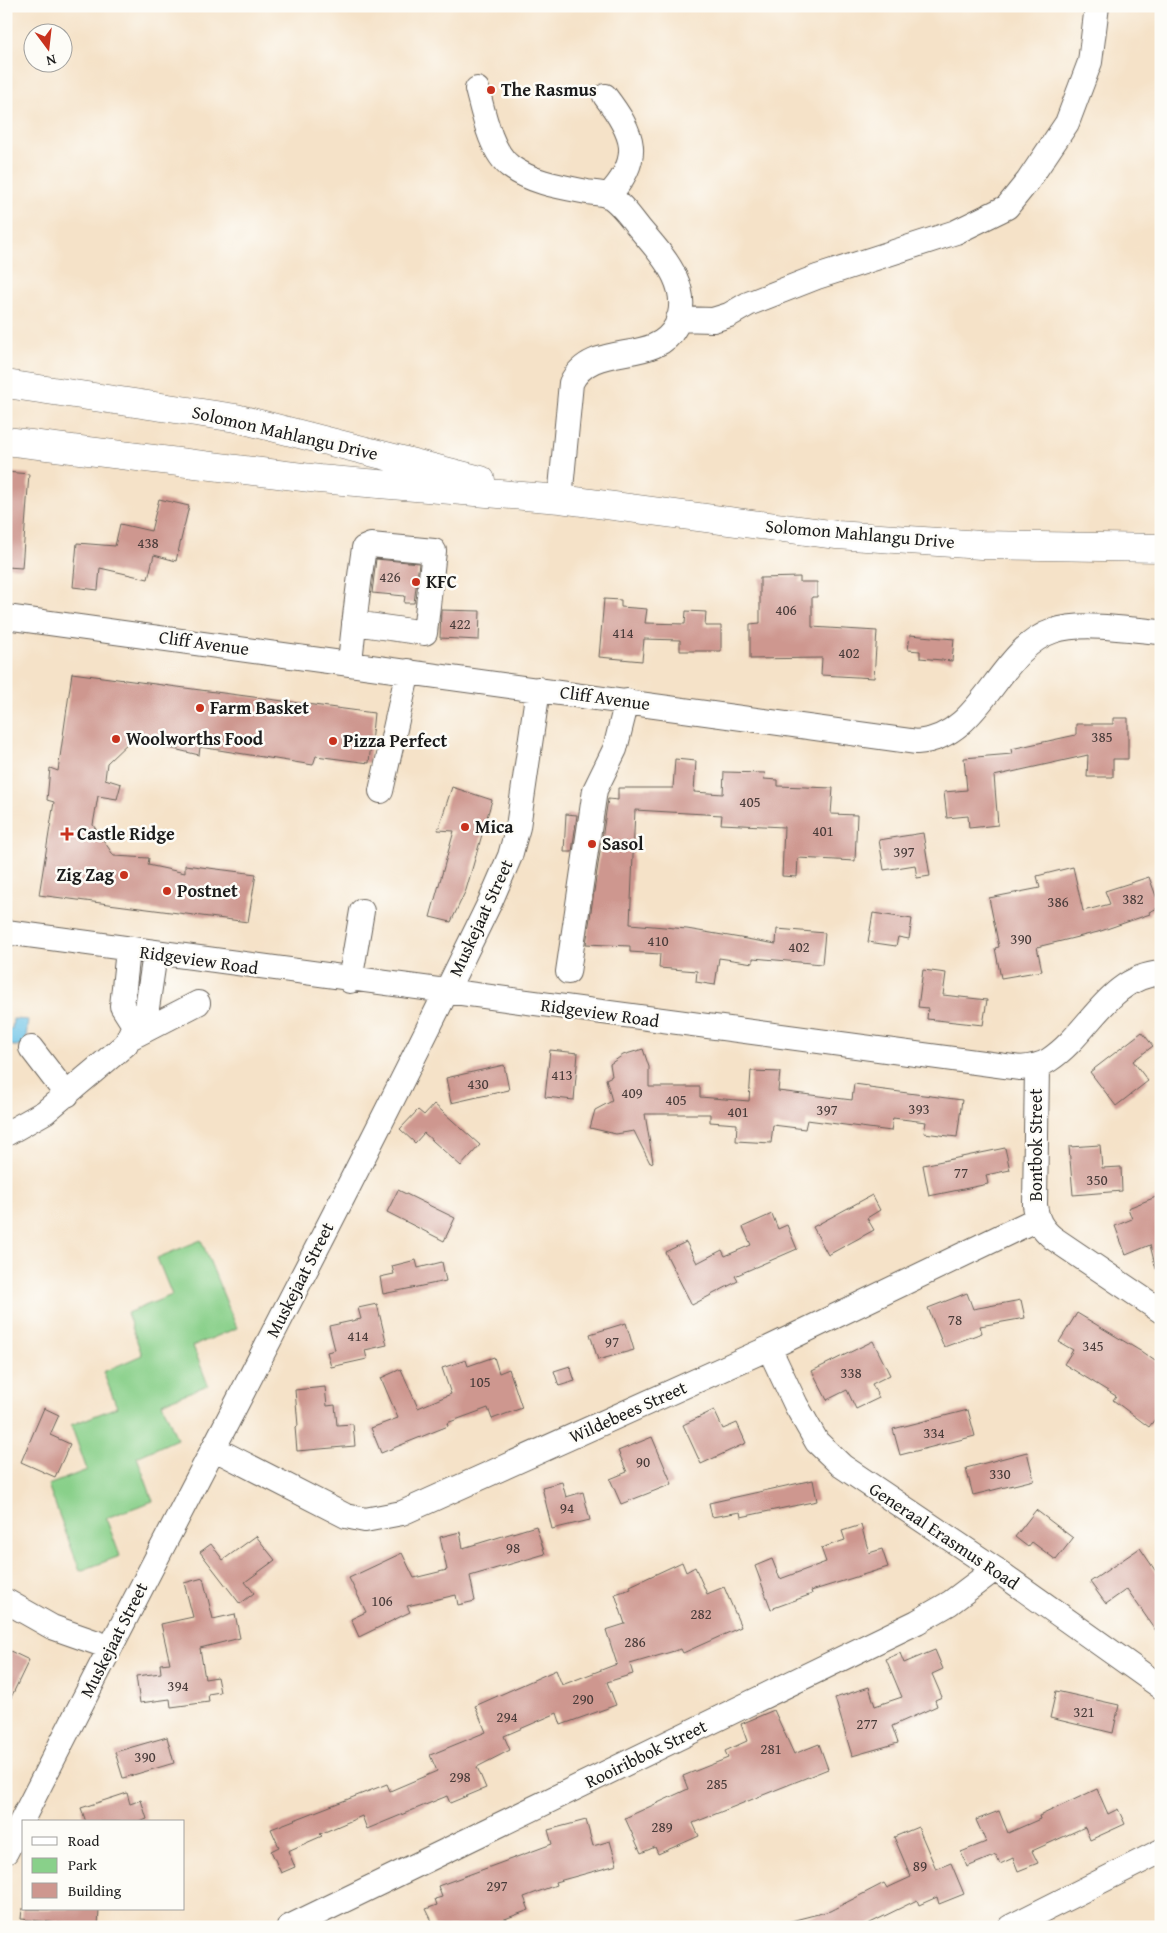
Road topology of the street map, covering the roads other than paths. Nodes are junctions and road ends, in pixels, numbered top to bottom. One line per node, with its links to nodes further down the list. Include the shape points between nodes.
1 (1097, 6): 5 (street, via 1090,62 1066,123 1007,207 956,232 817,277 748,304 729,315 712,320)
2 (477, 89): 4 (street, via 488,132 510,167 531,178)
3 (605, 96): 4 (street, via 628,130 632,154 625,176)
4 (608, 196): 5 (street, via 665,257 676,276 680,292)
5 (678, 319): 8 (street, via 674,328 657,344 595,359 575,375 571,383)
6 (6, 384): 8 (main road, Solomon Mahlangu Drive, via 236,418)
7 (6, 441): 8 (main road, Solomon Mahlangu Drive, via 319,479)
8 (560, 499): 9 (main road, Solomon Mahlangu Drive, via 837,535 981,546)
9 (1161, 548)
10 (6, 617): 13 (street, Cliff Avenue)
11 (354, 624): 11 (street, via 364,548 371,545 434,551 425,632); 13 (street)
12 (1161, 632): 16 (street, Cliff Avenue, via 1087,627 1053,631 1016,659 966,719 941,738 928,741)
13 (350, 662): 14 (street, Cliff Avenue)
14 (408, 671): 15 (street, Cliff Avenue); 17 (street)
15 (538, 689): 16 (street, Cliff Avenue); 25 (street, Muskejaat Street, via 518,827 510,856)
16 (627, 701): 22 (street, via 616,749 595,790)
17 (381, 791)
18 (362, 911): 24 (street)
19 (6, 932): 20 (street, Ridgeview Road)
20 (128, 950): 21 (street, Ridgeview Road); 27 (street, via 122,1006)
21 (155, 954): 24 (street, Ridgeview Road); 27 (street, via 147,1008)
22 (568, 972)
23 (1161, 973): 29 (street, Ridgeview Road, via 1134,978 1120,988 1059,1052)
24 (350, 981): 25 (street, Ridgeview Road)
25 (446, 992): 29 (street, Ridgeview Road, via 1020,1068); 35 (street, Muskejaat Street)
26 (198, 1002): 27 (street)
27 (132, 1031): 30 (street)
28 (31, 1048): 30 (street)
29 (1037, 1066): 32 (street, Bontbok Street)
30 (67, 1095): 31 (street)
31 (6, 1134)
32 (1037, 1219): 33 (street, Bontbok Street, via 1053,1238); 34 (street, Wildebees Street)
33 (1161, 1311)
34 (770, 1348): 35 (street, Wildebees Street, via 425,1504 384,1517 365,1520 346,1516); 36 (street, Generaal Erasmus Road, via 817,1442 836,1460)
35 (215, 1449): 38 (street, Muskejaat Street)
36 (995, 1570): 39 (street, Generaal Erasmus Road); 44 (street, Rooiribbok Street, via 917,1622)
37 (6, 1601): 38 (street, via 52,1627)
38 (109, 1647): 41 (street, Muskejaat Street)
39 (1161, 1686)
40 (22, 1820): 43 (street, Muskejaat Street)
41 (22, 1820)
42 (1161, 1851): 45 (street)
43 (6, 1852)
44 (289, 1927)
45 (1010, 1927)

